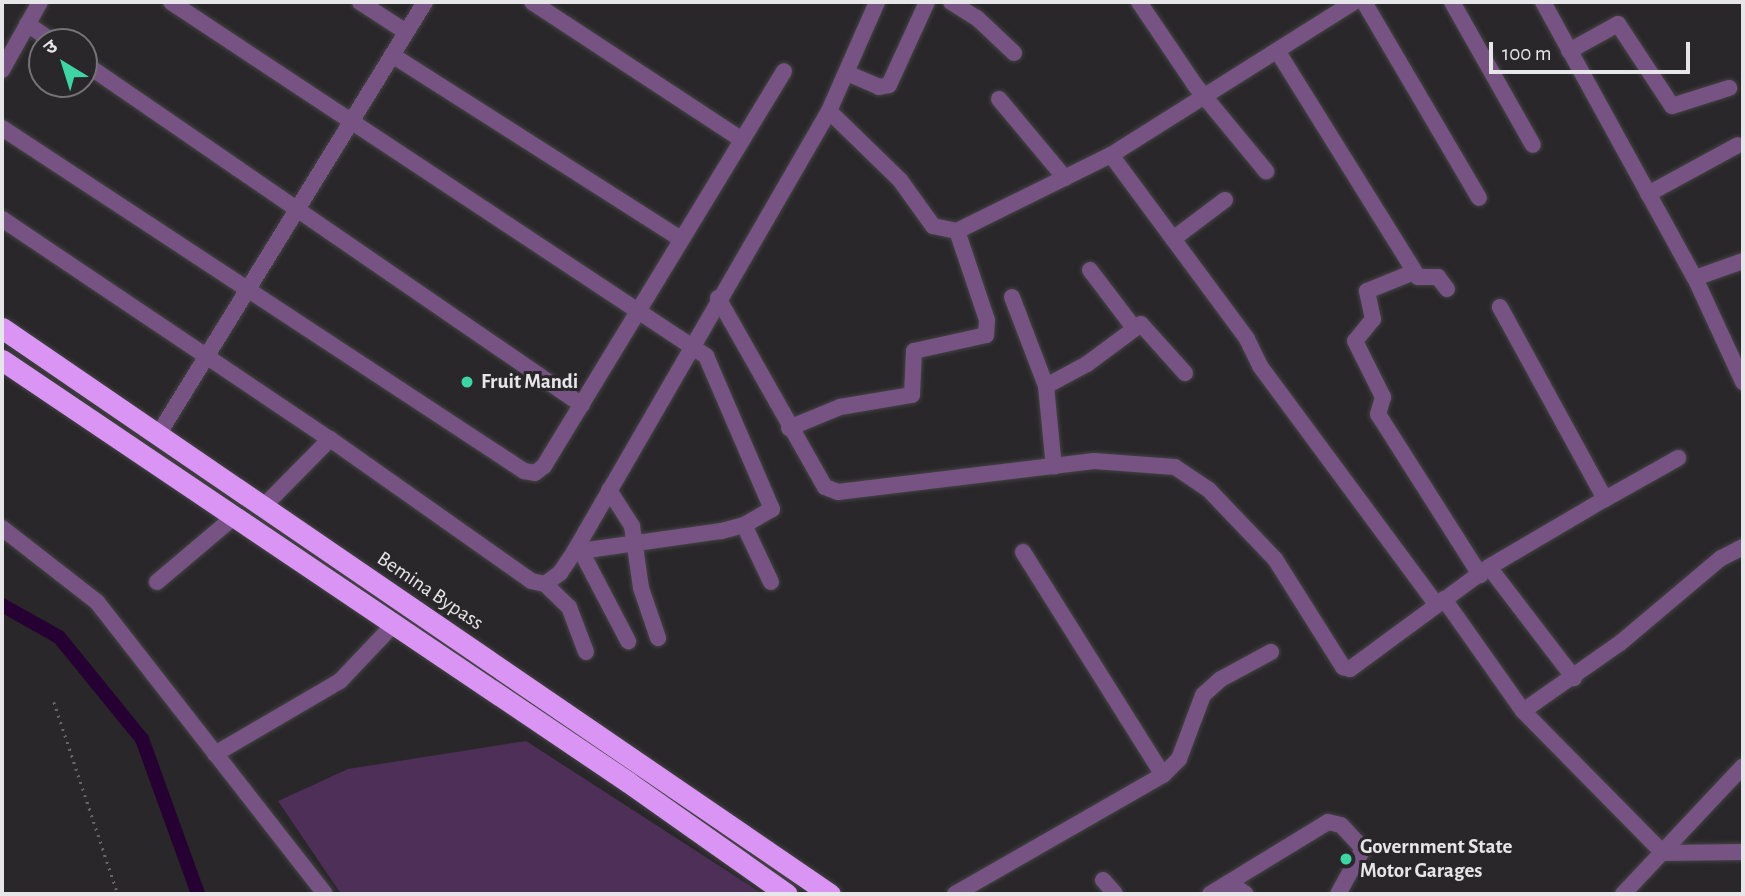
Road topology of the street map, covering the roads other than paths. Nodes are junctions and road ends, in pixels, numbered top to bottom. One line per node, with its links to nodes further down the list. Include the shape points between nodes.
1 (40, 2): 14 (street)
2 (171, 2): 29 (street)
3 (360, 2): 16 (street)
4 (425, 2): 16 (street)
5 (533, 2): 31 (street)
6 (877, 2): 24 (street)
7 (927, 2): 24 (street, via 889,85 879,87)
8 (951, 2): 19 (street, via 977,18)
9 (1139, 2): 26 (street)
10 (1354, 2): 18 (street)
11 (1364, 2): 38 (street)
12 (1452, 2): 32 (street)
13 (1543, 2): 17 (street)
14 (27, 24): 15 (street); 21 (street)
15 (33, 28)
16 (406, 32): 20 (street)
17 (1570, 51): 25 (street, via 1618,24 1672,106); 37 (street)
18 (1278, 52): 26 (street); 47 (street)
19 (1014, 53)
20 (392, 55): 29 (street); 43 (street)
21 (2, 70)
22 (784, 71): 31 (street)
23 (98, 73): 40 (street)
24 (849, 74): 28 (street)
25 (1729, 88)
26 (1206, 97): 34 (street); 35 (street)
27 (999, 99): 36 (street)
28 (829, 111): 42 (street, via 900,180 933,226); 52 (street)
29 (350, 123): 40 (street); 54 (street)
30 (2, 128): 49 (street)
31 (742, 140): 43 (street)
32 (1533, 145)
33 (1738, 145): 37 (street)
34 (1111, 155): 36 (street); 44 (street)
35 (1266, 171)
36 (1065, 178): 42 (street)
37 (1648, 194): 48 (street)
38 (1479, 198)
39 (1225, 200): 44 (street)
40 (298, 209): 49 (street); 63 (street)
41 (2, 219): 58 (street)
42 (957, 232): 64 (street, via 987,320 986,335 914,351 912,395 840,407)
43 (681, 239): 54 (street)
44 (1173, 239): 83 (street, via 1247,339 1259,366)
45 (1743, 261): 48 (street)
46 (1090, 271): 56 (street)
47 (1414, 272): 50 (street, via 1420,280 1438,277); 79 (street, via 1367,291 1373,319 1355,341 1383,397 1378,414)
48 (1695, 278): 61 (street)
49 (250, 288): 58 (street); 63 (street, via 524,471 535,473 544,466)
50 (1447, 289)
51 (1012, 297): 62 (street)
52 (718, 298): 57 (street); 64 (street)
53 (1500, 307): 70 (street)
54 (636, 309): 57 (street); 63 (street)
55 (2, 328): 65 (highway, Bemina Bypass)
56 (1134, 328): 60 (street, via 1145,326); 62 (street, via 1087,364)
57 (691, 345): 69 (street); 73 (street, via 712,366 772,502 767,513)
58 (208, 356): 65 (street); 66 (street)
59 (2, 360): 72 (highway)
60 (1185, 373)
61 (1743, 382)
62 (1046, 386): 68 (street)
63 (582, 405)
64 (789, 428): 68 (street, via 815,474 838,492)
65 (158, 435): 71 (highway, Bemina Bypass)
66 (330, 439): 71 (street); 82 (street, via 531,582)
67 (1678, 458): 70 (street)
68 (1054, 467): 83 (street, via 1151,462 1193,477 1275,559 1347,669)
69 (609, 490): 75 (street, via 626,512); 77 (street)
70 (1605, 499): 79 (street)
71 (264, 506): 100 (highway, Bemina Bypass)
72 (234, 517): 80 (street); 84 (highway)
73 (744, 525): 75 (street); 81 (street)
74 (2, 528): 91 (street, via 97,601)
75 (635, 542): 77 (street); 85 (street, via 641,588)
76 (1743, 547): 89 (street, via 1721,558)
77 (577, 551): 82 (street); 86 (street)
78 (1023, 552): 93 (street)
79 (1485, 571): 83 (street); 89 (street)
80 (157, 582)
81 (771, 582)
82 (545, 584): 87 (street, via 569,607)
83 (1440, 602): 90 (street)
84 (394, 624): 91 (street, via 340,681); 99 (highway)
85 (658, 638)
86 (628, 641)
87 (586, 652)
88 (1271, 652): 93 (street, via 1221,679 1203,695 1178,759)
89 (1574, 678): 90 (street)
90 (1523, 710): 95 (street)
91 (215, 754): 98 (street)
92 (1743, 766): 95 (street)
93 (1163, 775): 101 (street)
94 (1743, 852): 95 (street)
95 (1663, 853): 106 (street)
96 (1103, 880): 102 (street)
97 (1230, 883): 103 (street); 104 (street); 105 (street, via 1321,824 1335,823 1360,841 1363,849)
98 (325, 894)
99 (786, 894)
100 (830, 894)
101 (955, 894)
102 (1115, 894)
103 (1210, 894)
104 (1245, 894)
105 (1338, 894)
106 (1623, 894)

